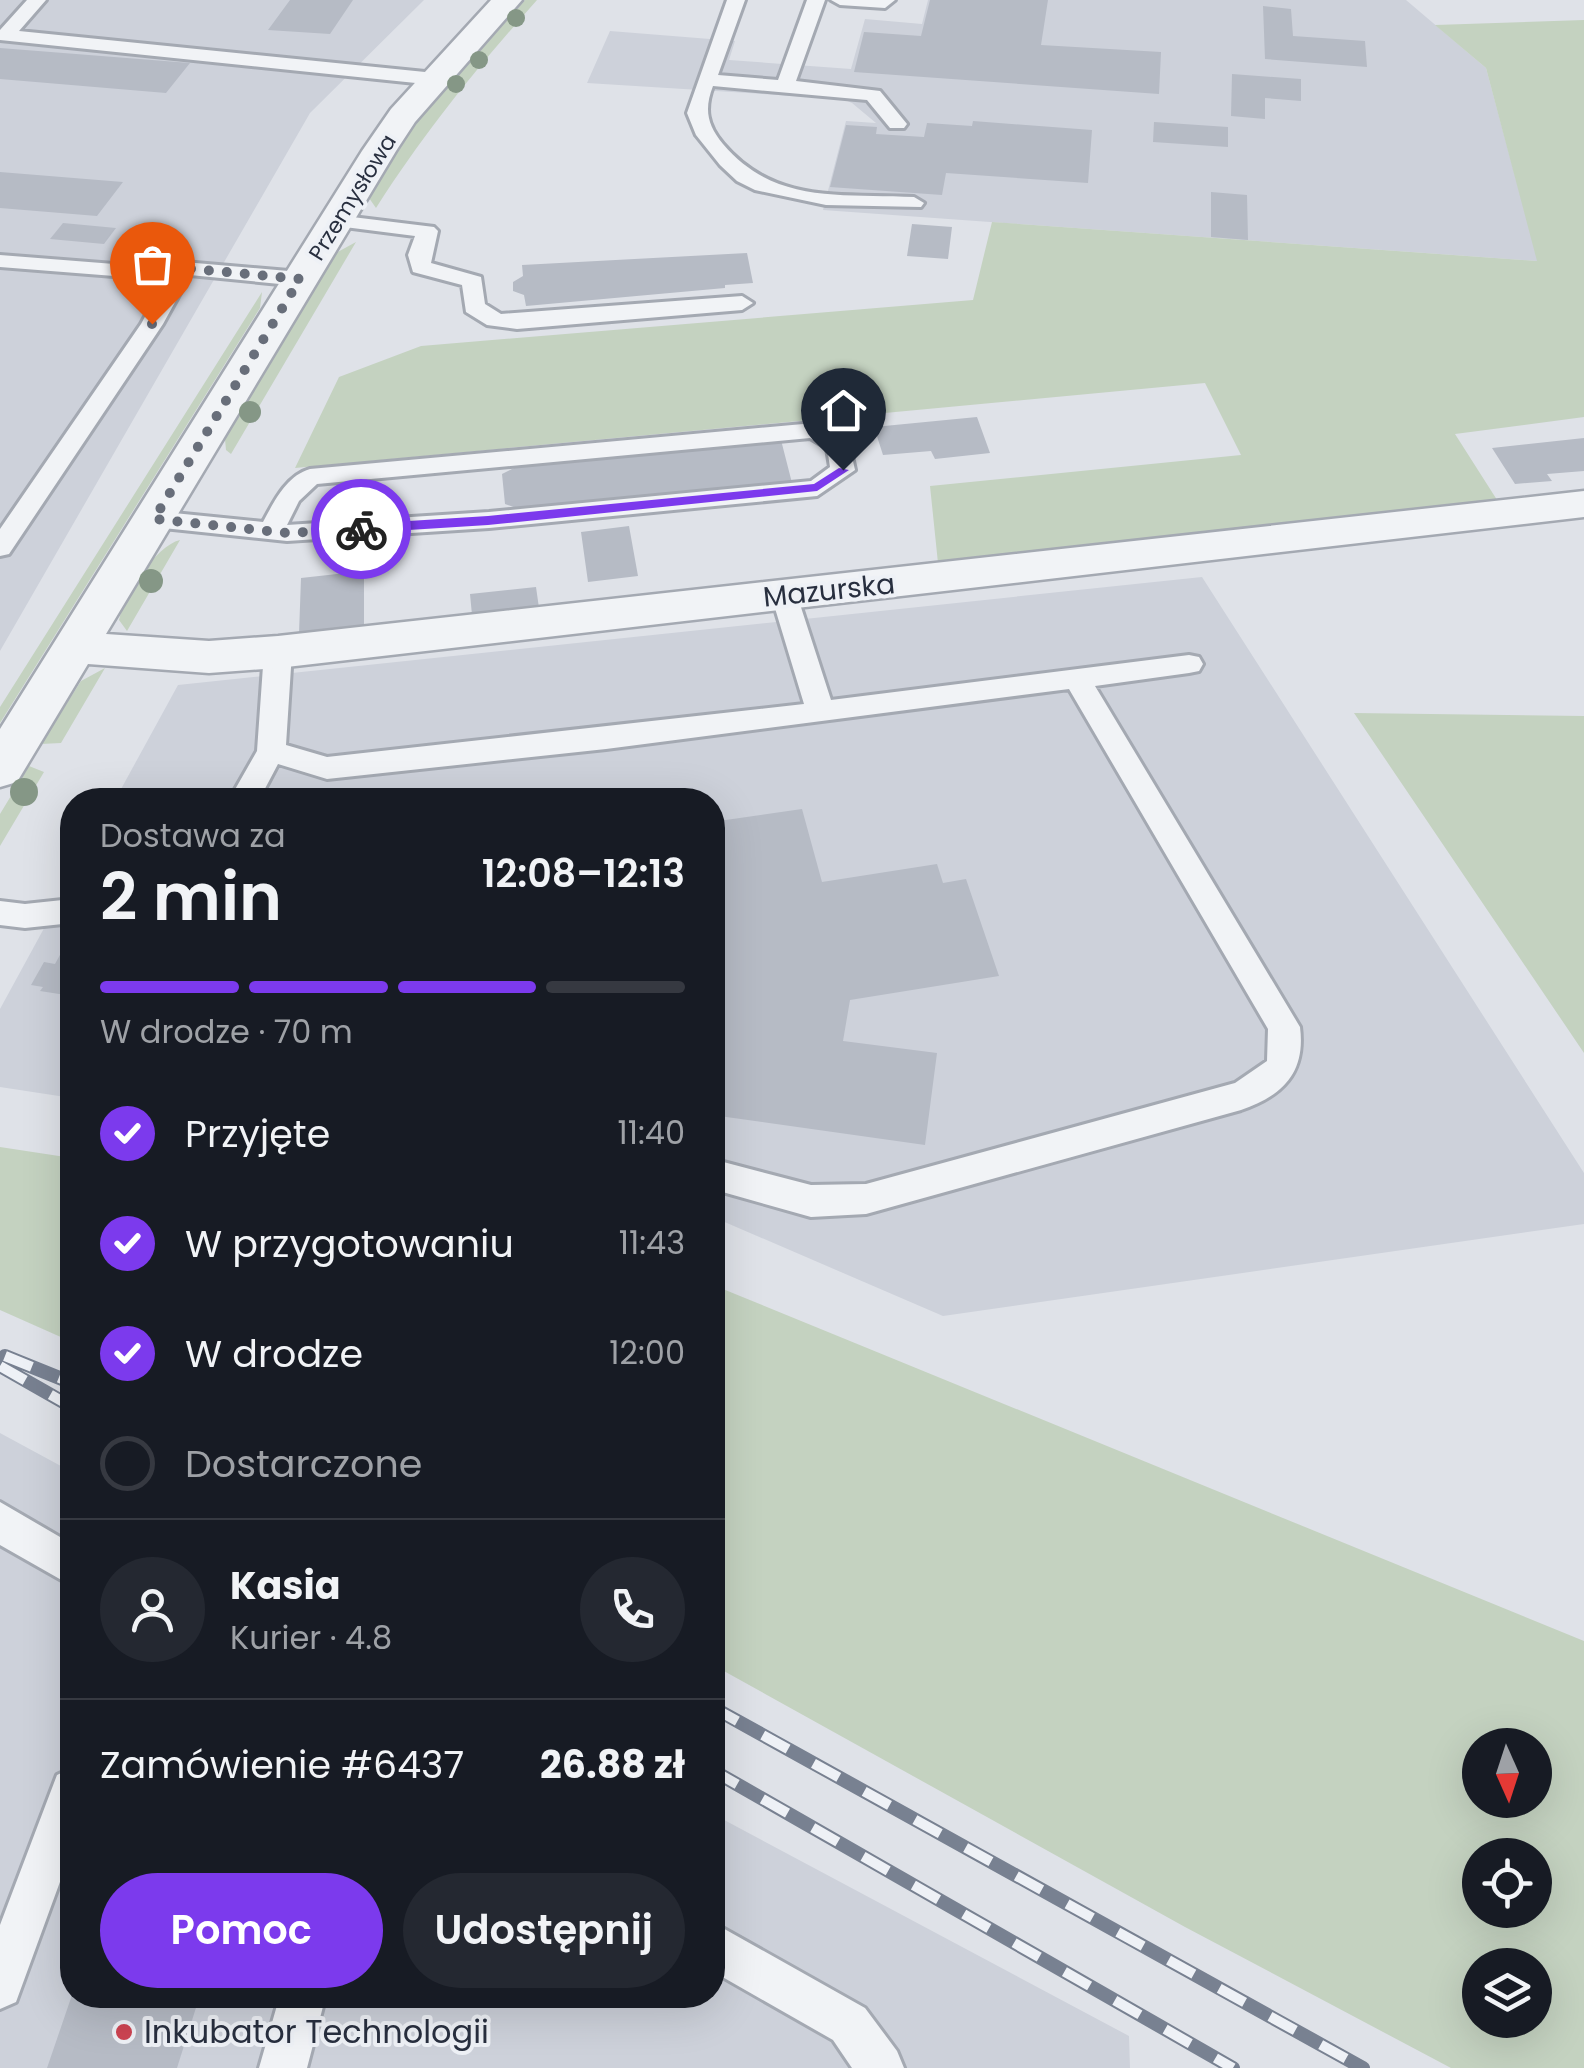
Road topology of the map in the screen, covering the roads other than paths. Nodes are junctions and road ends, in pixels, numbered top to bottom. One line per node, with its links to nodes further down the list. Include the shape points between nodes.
1 (37, 0): 7 (lane)
2 (507, 0): 8 (street, Przemysłowa)
3 (736, 0): 9 (lane)
4 (816, 0): 10 (lane)
5 (840, 0): 6 (lane)
6 (886, 0)
7 (2, 35): 8 (lane)
8 (435, 79): 13 (street, Przemysłowa)
9 (707, 80): 10 (lane); 12 (lane, via 695,102 698,126 740,174 794,194)
10 (785, 86): 11 (lane, via 873,94)
11 (897, 124)
12 (914, 202)
13 (336, 221): 16 (street, Przemysłowa); 17 (lane, via 427,231 421,267 462,273 473,282 474,307 495,320)
14 (0, 261): 15 (lane)
15 (183, 268): 16 (lane); 21 (lane)
16 (300, 279): 19 (street, Przemysłowa)
17 (742, 304)
18 (1584, 504): 22 (street, Mazurska)
19 (154, 519): 20 (lane); 23 (street, Przemysłowa)
20 (270, 532): 20 (lane, via 488,520 817,488 843,470 838,444 814,430 310,477 289,497)
21 (0, 548)
22 (784, 596): 24 (street, Mazurska); 27 (lane)
23 (74, 647): 24 (street, Mazurska, via 209,658); 29 (street, Przemysłowa)
24 (278, 652): 28 (lane)
25 (1189, 664): 26 (lane)
26 (1076, 678): 27 (lane); 33 (lane, via 1284,1027 1284,1068 1242,1096 866,1199 811,1201)
27 (820, 712): 28 (lane, via 327,768)
28 (270, 751): 30 (lane)
29 (0, 768)
30 (250, 788)
31 (60, 912): 32 (lane)
32 (0, 913)
33 (725, 1178)
34 (0, 1522): 35 (lane)
35 (60, 1559)
36 (60, 1823): 38 (lane)
37 (725, 1952): 41 (lane, via 849,2024)
38 (0, 1986)
39 (299, 2008): 40 (lane)
40 (283, 2068)
41 (880, 2068)

